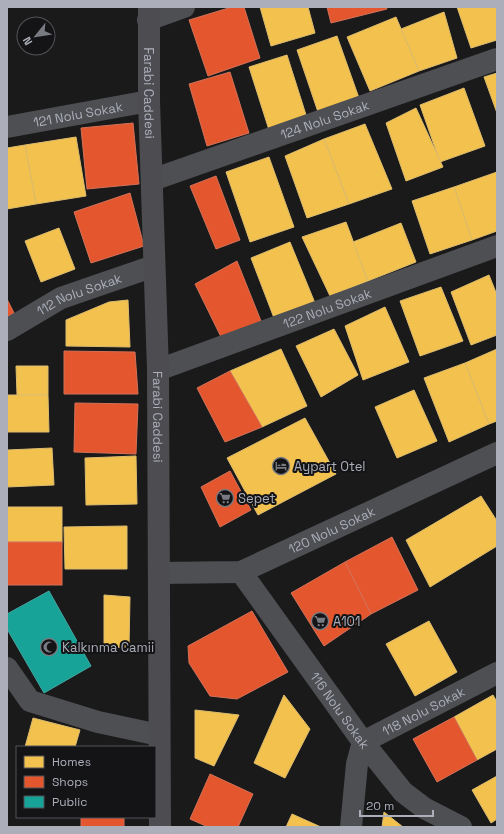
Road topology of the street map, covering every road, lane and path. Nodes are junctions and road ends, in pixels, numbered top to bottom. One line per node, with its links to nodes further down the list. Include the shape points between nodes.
1 (184, 7): 2 (street)
2 (148, 14): 4 (street, Farabi Caddesi)
3 (497, 58): 6 (street, 124 Nolu Sokak)
4 (149, 101): 5 (street, 121 Nolu Sokak); 6 (street, Farabi Caddesi)
5 (7, 127)
6 (152, 180): 8 (street, Farabi Caddesi)
7 (497, 246): 10 (street, 122 Nolu Sokak)
8 (154, 266): 9 (street, 112 Nolu Sokak, via 61,298); 10 (street, Farabi Caddesi)
9 (7, 330)
10 (158, 370): 13 (street, Farabi Caddesi)
11 (497, 453): 12 (street, 120 Nolu Sokak)
12 (241, 572): 13 (street, 120 Nolu Sokak); 17 (street, 116 Nolu Sokak)
13 (159, 573): 16 (street, Farabi Caddesi)
14 (7, 668): 16 (street, via 30,700 98,722)
15 (497, 673): 17 (street, 118 Nolu Sokak)
16 (159, 735): 18 (street, Farabi Caddesi)
17 (363, 742): 19 (street, via 356,764); 20 (street, 116 Nolu Sokak, via 403,792 424,808)
18 (160, 827)
19 (351, 827)
20 (461, 827)

